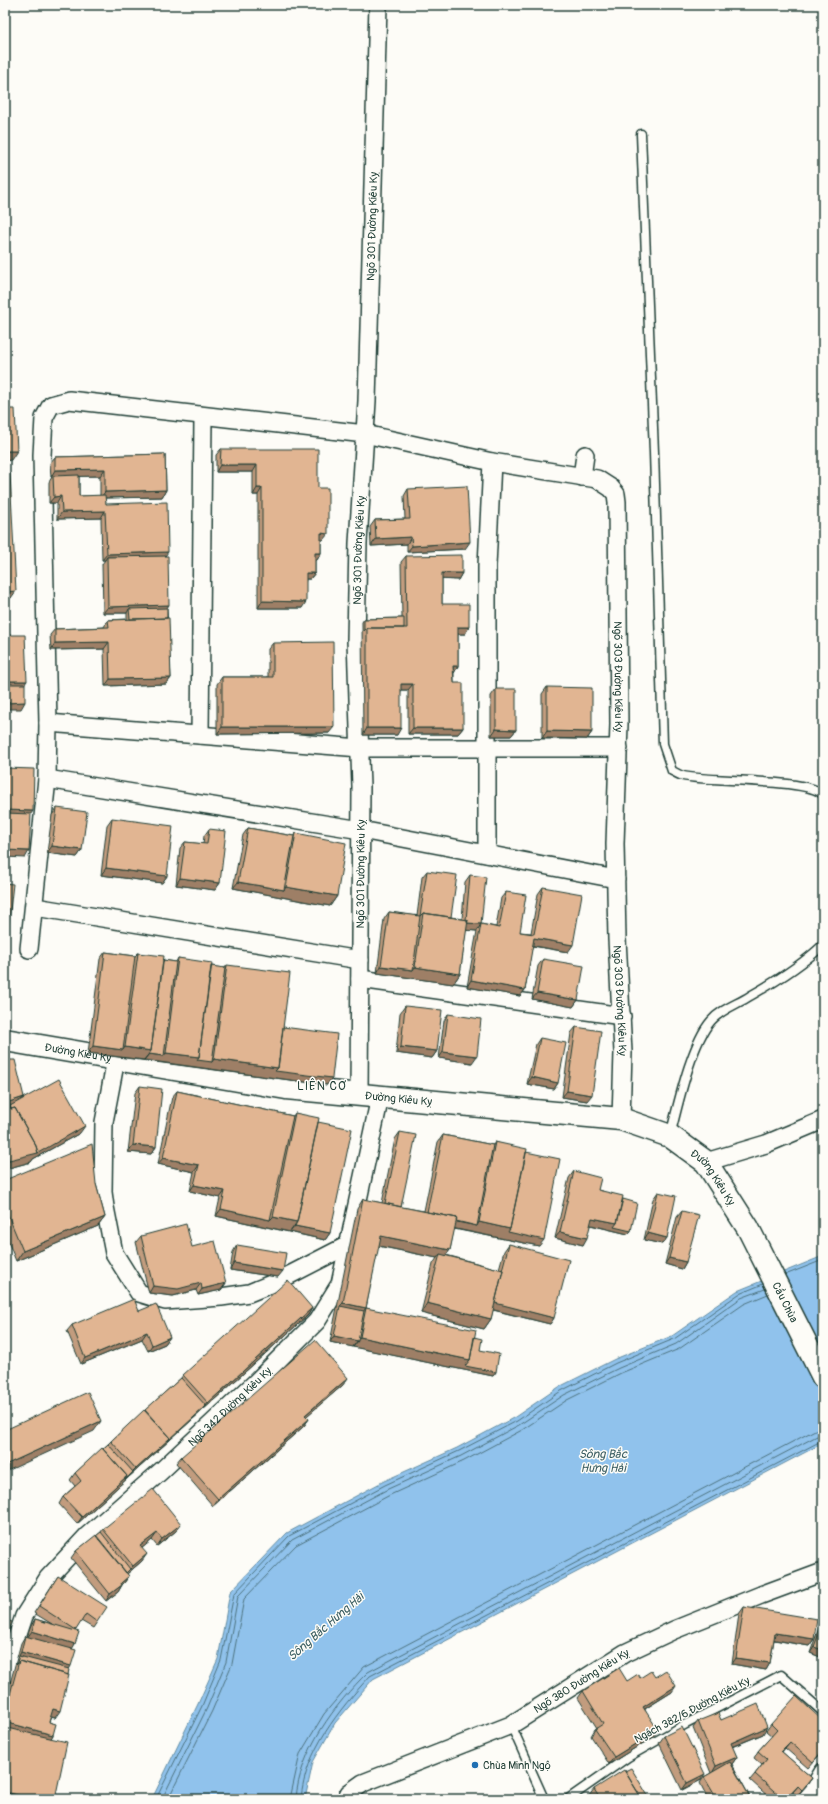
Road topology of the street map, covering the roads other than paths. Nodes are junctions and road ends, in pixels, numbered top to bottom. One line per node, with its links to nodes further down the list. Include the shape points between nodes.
1 (378, 5): 4 (street, Ngõ 301 Đường Kiêu Kỵ)
2 (641, 134): 14 (lane, via 663,744 672,771 683,776 810,787)
3 (203, 417): 4 (street, Ngõ 303 Đường Kiêu Kỵ); 8 (street, Ngõ 303 Đường Kiêu Kỵ, via 69,400 51,405 44,418 42,455); 9 (street)
4 (365, 434): 6 (street, Ngõ 303 Đường Kiêu Kỵ); 11 (street, Ngõ 301 Đường Kiêu Kỵ, via 358,543 356,640)
5 (585, 456): 7 (street)
6 (492, 462): 7 (street, Ngõ 303 Đường Kiêu Kỵ); 10 (street, via 487,566)
7 (582, 477): 12 (street, Ngõ 303 Đường Kiêu Kỵ, via 597,479 616,494)
8 (48, 722): 9 (street); 13 (street, Ngõ 303 Đường Kiêu Kỵ)
9 (200, 735): 11 (street)
10 (487, 747): 11 (street); 12 (street); 16 (street)
11 (360, 748): 15 (street, Ngõ 301 Đường Kiêu Kỵ)
12 (619, 748): 17 (street, Ngõ 303 Đường Kiêu Kỵ)
13 (47, 779): 15 (street); 18 (street, Ngõ 303 Đường Kiêu Kỵ)
14 (823, 794)
15 (361, 830): 16 (street); 21 (street, Ngõ 301 Đường Kiêu Kỵ)
16 (487, 854): 17 (street)
17 (616, 879): 23 (street, Ngõ 303 Đường Kiêu Kỵ)
18 (34, 907): 20 (street, Ngõ 303 Đường Kiêu Kỵ); 21 (street)
19 (823, 945): 29 (lane, via 813,955 711,1021 698,1044 684,1083)
20 (29, 949)
21 (360, 960): 22 (street, Ngõ 301 Đường Kiêu Kỵ)
22 (360, 980): 23 (street); 26 (street, Ngõ 301 Đường Kiêu Kỵ)
23 (622, 1016): 27 (street, Ngõ 303 Đường Kiêu Kỵ)
24 (5, 1040): 25 (main road, Đường Kiêu Kỵ)
25 (116, 1059): 26 (main road, Đường Kiêu Kỵ, via 286,1088); 32 (street, via 104,1122 103,1192 114,1253 139,1293 165,1301 248,1293 276,1282)
26 (369, 1096): 27 (main road, Đường Kiêu Kỵ); 32 (street, Ngõ 342 Đường Kiêu Kỵ)
27 (621, 1119): 29 (main road, Đường Kiêu Kỵ)
28 (823, 1120): 30 (street, via 766,1144)
29 (670, 1136): 30 (main road, Đường Kiêu Kỵ)
30 (706, 1162): 31 (main road, Đường Kiêu Kỵ)
31 (748, 1228): 33 (main road, Cầu Chùa)
32 (348, 1245): 35 (street, Ngõ 342 Đường Kiêu Kỵ, via 340,1284 317,1321 177,1457 88,1536 48,1578 24,1616)
33 (823, 1377)
34 (823, 1572): 37 (street, Ngõ 380 Đường Kiêu Kỵ, via 674,1630 625,1653)
35 (5, 1674)
36 (823, 1712): 41 (lane, Ngách 382/6 Đường Kiêu Kỵ, via 781,1675 628,1757)
37 (512, 1725): 39 (street, Ngõ 380 Đường Kiêu Kỵ, via 363,1783 349,1792); 40 (lane)
38 (823, 1772): 42 (street)
39 (346, 1799)
40 (544, 1799)
41 (568, 1799)
42 (807, 1799)

